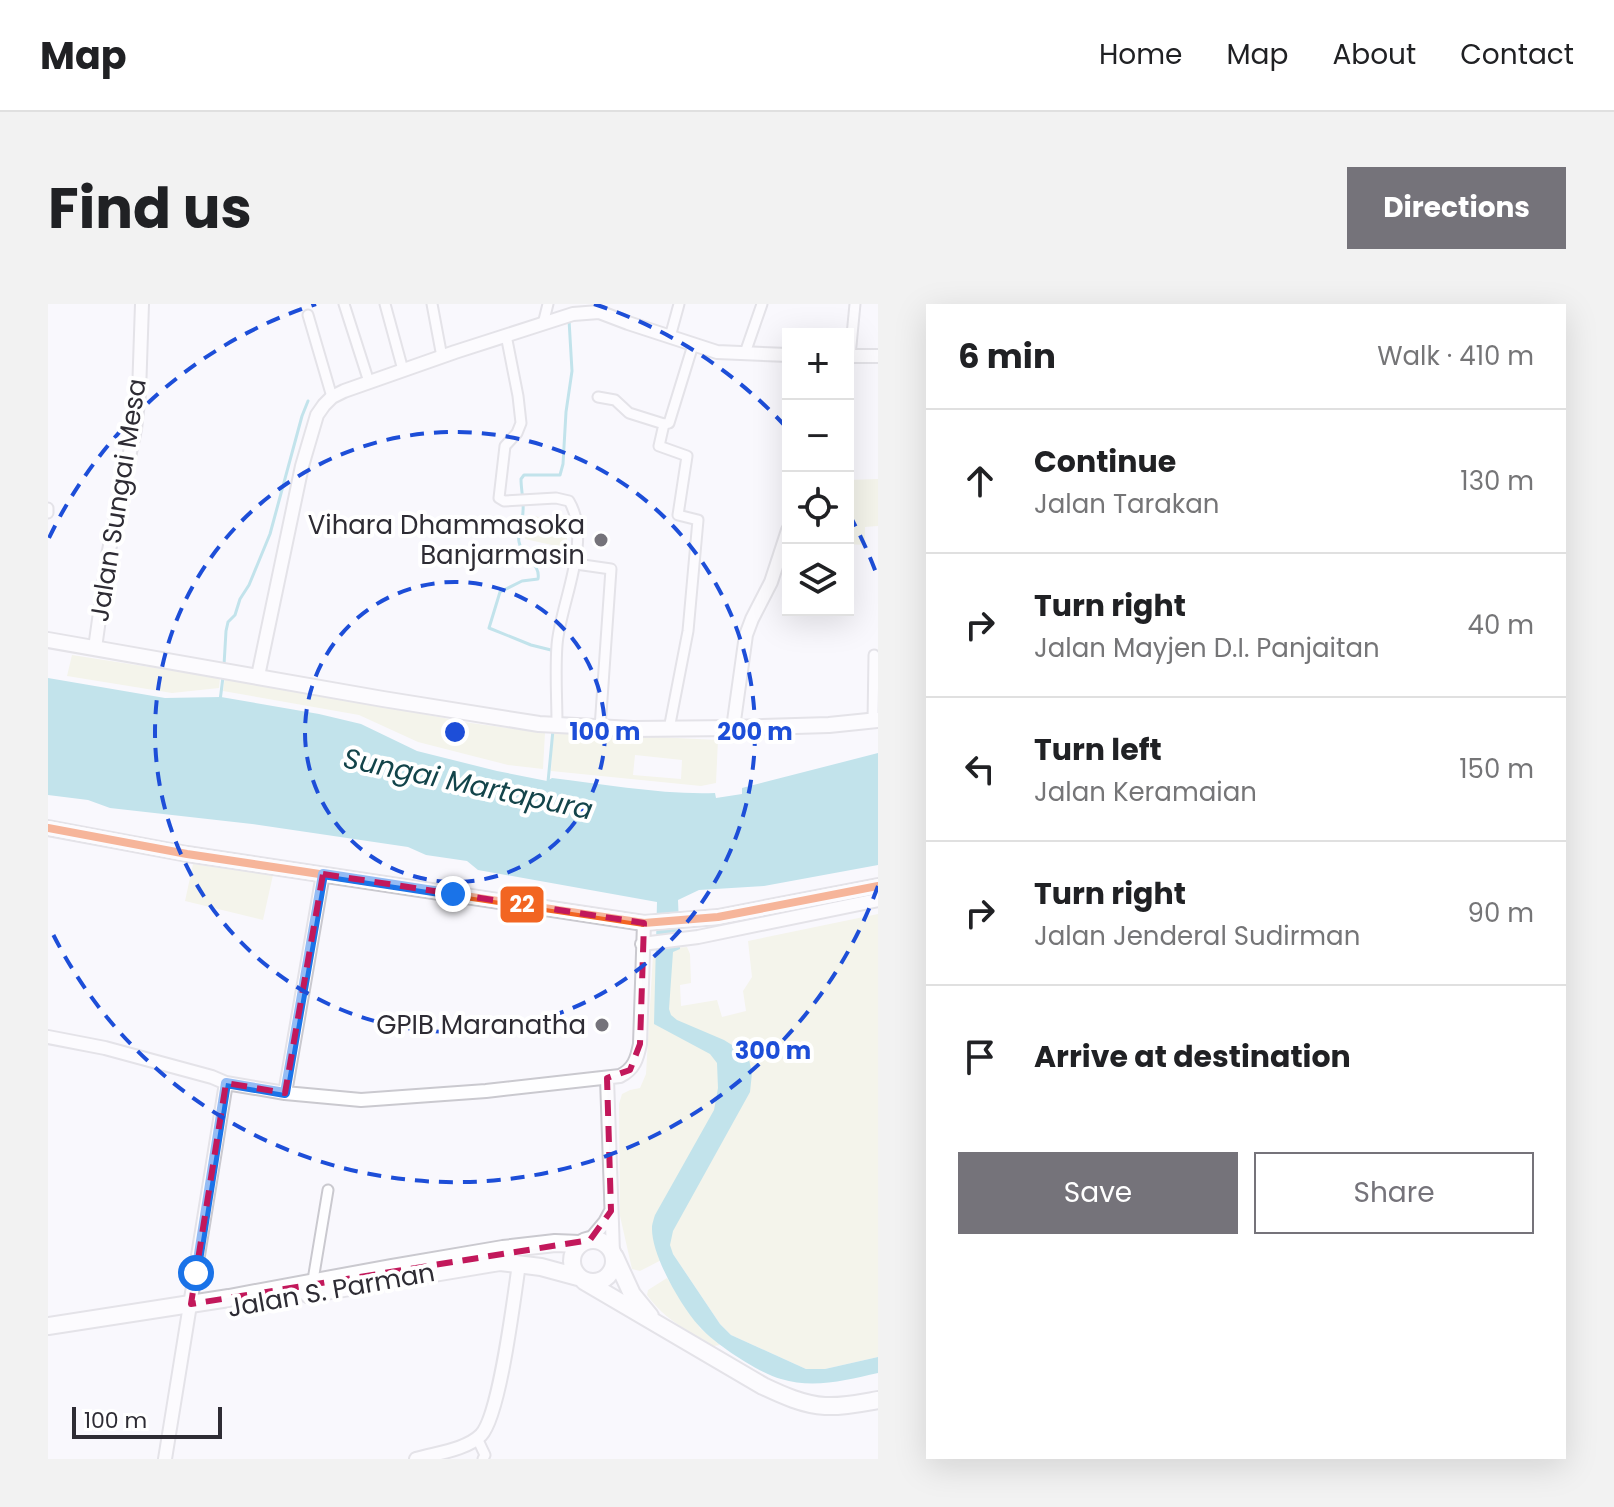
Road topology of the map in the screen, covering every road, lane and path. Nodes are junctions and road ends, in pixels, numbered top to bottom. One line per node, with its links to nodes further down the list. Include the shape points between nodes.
1 (142, 304): 28 (main road, Jalan Sungai Mesa, via 135,429)
2 (344, 304): 21 (street)
3 (385, 304): 20 (street)
4 (432, 304): 19 (street)
5 (548, 304): 10 (street)
6 (679, 304): 13 (street)
7 (762, 304): 15 (street)
8 (855, 304): 11 (street)
9 (308, 315): 22 (street)
10 (543, 324): 12 (main road); 13 (main road, via 599,312)
11 (852, 328)
12 (506, 335): 19 (main road); 26 (street, via 521,423 505,446 499,498 569,501 576,518)
13 (670, 337): 14 (main road)
14 (693, 345): 15 (main road); 24 (street, via 669,423)
15 (745, 353): 16 (main road)
16 (782, 355)
17 (854, 356): 18 (main road)
18 (878, 356)
19 (442, 357): 20 (main road)
20 (403, 370): 21 (main road)
21 (369, 382): 22 (main road)
22 (332, 397): 30 (main road, via 317,415 302,466)
23 (598, 397): 24 (street)
24 (664, 424): 35 (street, via 659,446 687,456 678,515 698,520 688,631)
25 (783, 544): 34 (main road, via 746,635)
26 (576, 564): 32 (street, via 559,625); 33 (street, via 611,569)
27 (48, 640): 28 (main road)
28 (95, 648): 30 (main road)
29 (874, 655): 31 (street)
30 (258, 676): 32 (main road)
31 (875, 720): 34 (main road)
32 (553, 725): 33 (main road)
33 (600, 728): 35 (main road)
34 (733, 728): 35 (main road)
35 (669, 729)
36 (48, 828): 37 (main road)
37 (323, 874): 40 (main road); 45 (main road)
38 (878, 886): 40 (main road, via 752,912)
39 (878, 900): 41 (main road)
40 (648, 923): 41 (main road)
41 (648, 943): 43 (main road, via 636,1062 624,1074)
42 (48, 1037): 44 (main road)
43 (607, 1078): 45 (main road, via 385,1099); 47 (main road)
44 (226, 1083): 45 (main road); 53 (main road)
45 (285, 1093)
46 (328, 1190): 52 (street, via 313,1280)
47 (611, 1211): 48 (main road); 49 (main road)
48 (585, 1242): 49 (highway, via 601,1241); 51 (highway, via 572,1257); 52 (highway, Jalan S. Parman, via 503,1249)
49 (614, 1255): 51 (highway, via 609,1276 597,1283); 55 (highway, via 632,1294)
50 (519, 1264): 51 (highway, Jalan S. Parman); 53 (highway, Jalan S. Parman, via 489,1263); 58 (main road, via 497,1396 489,1423)
51 (581, 1279): 55 (highway, Jalan S. Parman)
52 (302, 1284): 53 (highway, Jalan S. Parman)
53 (190, 1310): 54 (highway, Jalan S. Parman); 56 (highway, Jalan S. Parman); 61 (main road)
54 (48, 1326)
55 (659, 1326): 57 (highway, Jalan S. Parman, via 783,1395 823,1406)
56 (48, 1336)
57 (878, 1400)
58 (477, 1438): 59 (main road); 60 (street)
59 (451, 1454): 62 (main road)
60 (486, 1458)
61 (165, 1459)
62 (416, 1459)

